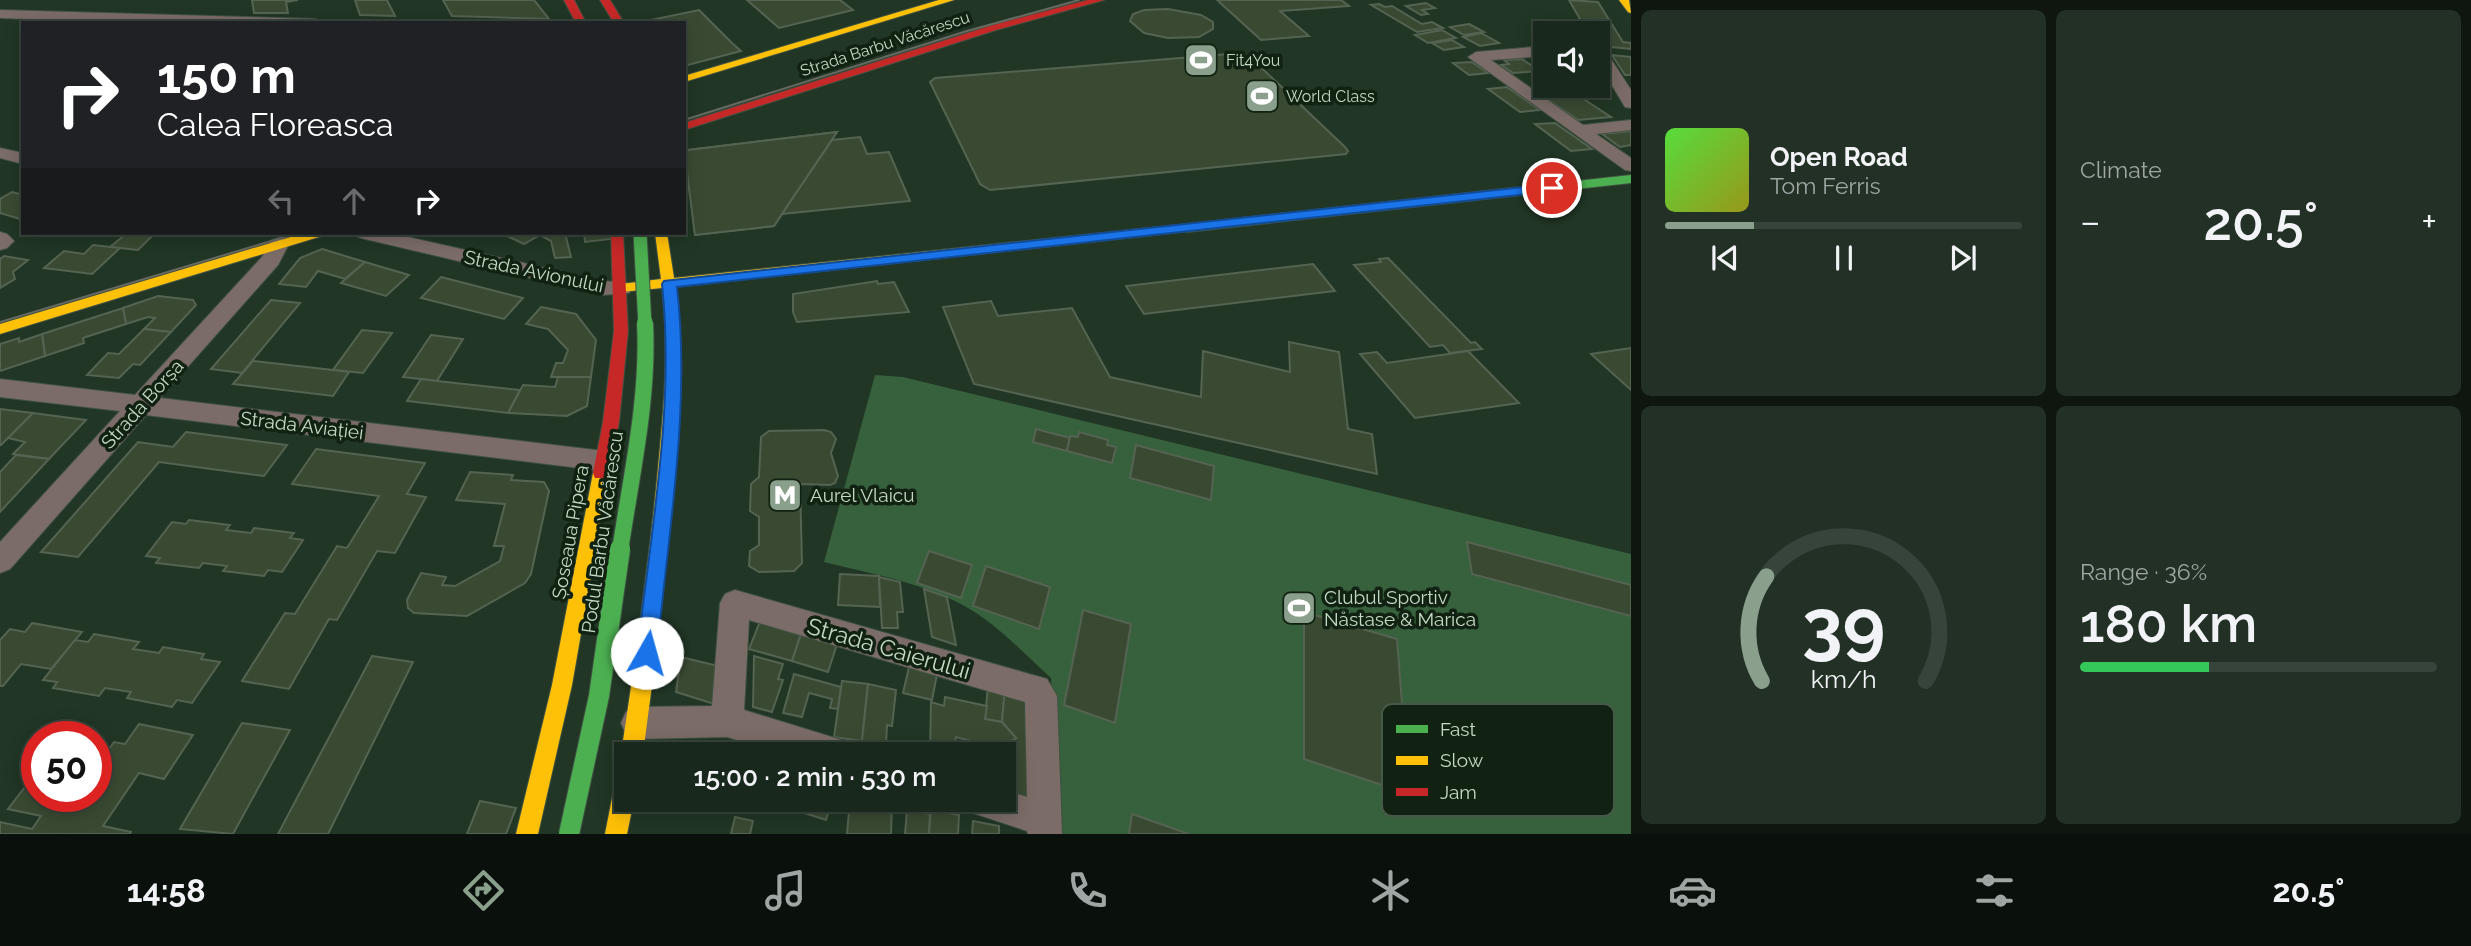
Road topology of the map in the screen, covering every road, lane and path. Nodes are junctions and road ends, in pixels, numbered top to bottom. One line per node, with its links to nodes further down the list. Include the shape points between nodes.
1 (569, 0): 11 (main road)
2 (589, 0): 12 (main road)
3 (605, 0): 13 (main road)
4 (949, 0): 16 (main road)
5 (1048, 0): 20 (main road, Strada Barbu Văcărescu)
6 (1099, 0): 22 (main road, Strada Barbu Văcărescu, via 1002,26)
7 (1623, 0): 8 (main road)
8 (1631, 10)
9 (0, 14): 10 (street)
10 (246, 21)
11 (580, 21)
12 (600, 21)
13 (618, 21)
14 (1533, 52): 17 (street, via 1476,57)
15 (1610, 69): 19 (street)
16 (686, 78)
17 (1533, 97)
18 (1535, 98): 23 (street)
19 (1631, 103)
20 (686, 110)
21 (1631, 125): 23 (street)
22 (686, 126)
23 (1581, 130): 26 (street)
24 (0, 153): 25 (street)
25 (21, 158)
26 (1626, 162)
27 (1631, 179): 36 (main road)
28 (310, 235): 35 (main road)
29 (374, 235): 37 (street, Strada Avionului, via 603,288)
30 (617, 235): 37 (main road, Șoseaua Pipera)
31 (640, 235): 51 (main road, Podul Barbu Văcărescu, bridge, via 646,307 642,392 607,648)
32 (662, 235): 36 (main road)
33 (0, 238): 34 (street, via 4,241)
34 (0, 244)
35 (279, 244): 38 (main road); 40 (street, Strada Borșa, via 271,260)
36 (669, 284): 37 (main road); 44 (main road, via 675,343 671,418)
37 (621, 288): 41 (main road, Șoseaua Pipera, via 620,353)
38 (0, 329)
39 (0, 388): 40 (street, Strada Aviației)
40 (140, 405): 41 (street, Strada Aviației); 42 (street, Strada Borșa)
41 (604, 461): 50 (main road, Șoseaua Pipera, via 552,737)
42 (0, 562)
43 (727, 721): 44 (street); 46 (street); 49 (street, Strada Caierului, via 735,603 1036,690 1041,696)
44 (638, 723): 45 (main road)
45 (634, 742)
46 (796, 742)
47 (620, 812): 52 (main road)
48 (1010, 812): 49 (street)
49 (1044, 827)
50 (527, 834)
51 (569, 834)
52 (616, 834)

